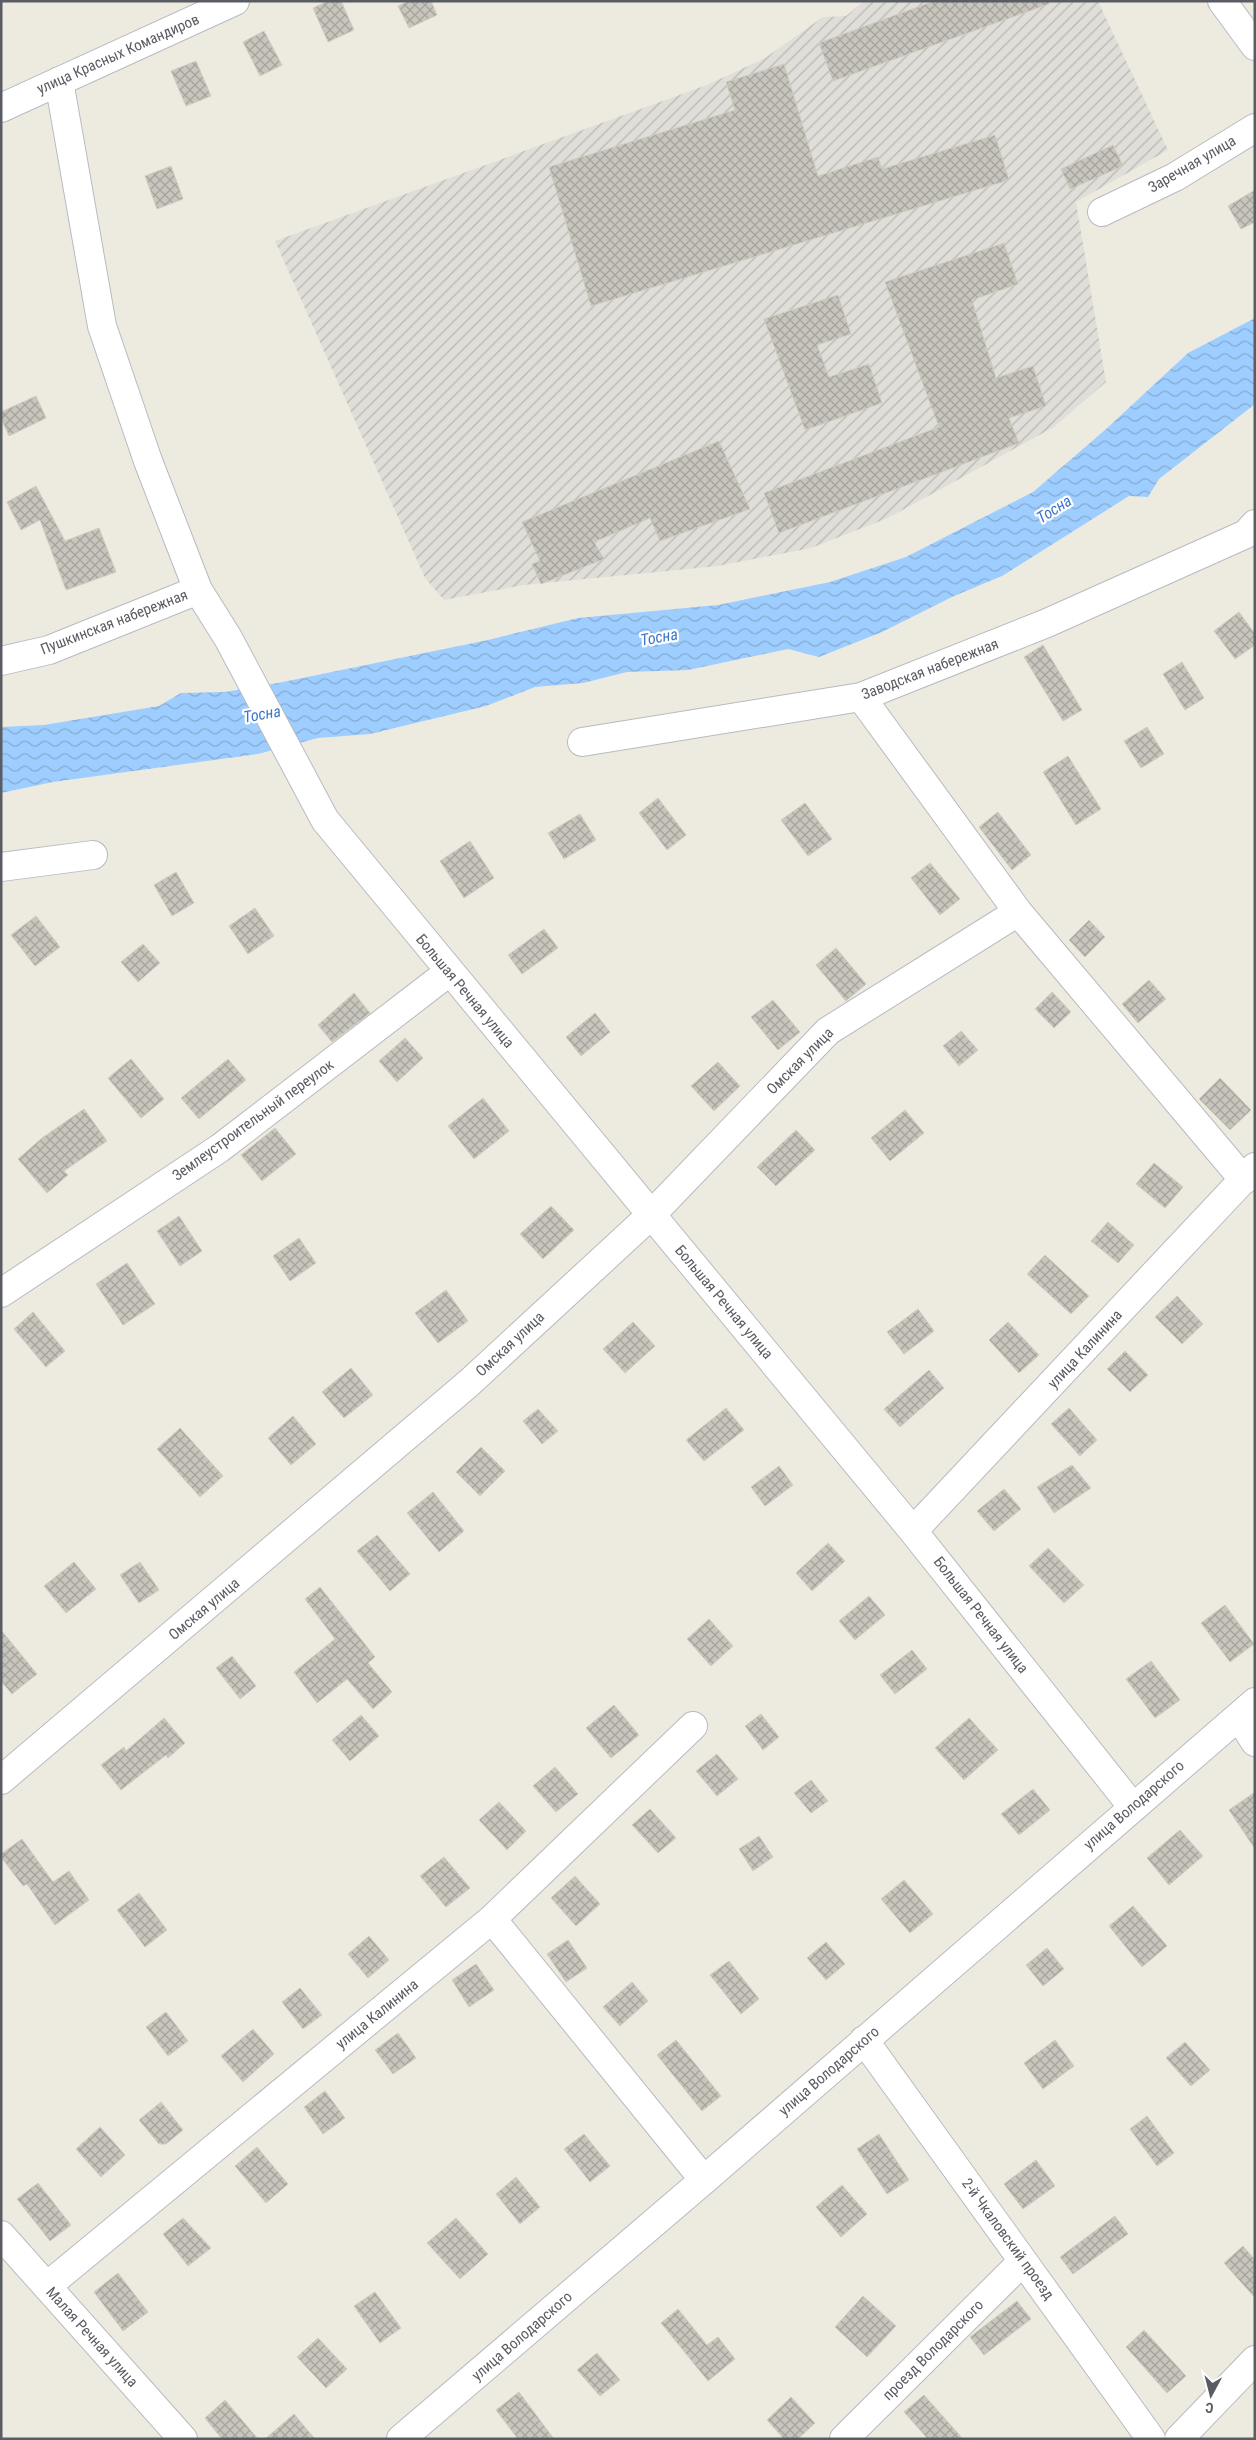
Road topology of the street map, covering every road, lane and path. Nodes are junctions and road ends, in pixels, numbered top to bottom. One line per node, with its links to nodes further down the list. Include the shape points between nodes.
1 (235, 1): 4 (street, улица Красных Командиров)
2 (1222, 1): 3 (street)
3 (1255, 46)
4 (59, 81): 5 (street, улица Красных Командиров); 9 (street, Большая Речная улица, via 102,326 148,461)
5 (1, 108)
6 (1255, 128): 7 (street, Заречная улица, via 1175,178)
7 (1102, 212)
8 (1252, 535): 11 (street, Заводская набережная, via 1047,623)
9 (198, 590): 10 (street, Пушкинская набережная, via 49,650); 16 (street, Большая Речная улица, via 228,638 325,820)
10 (1, 661)
11 (861, 697): 12 (street, Заводская набережная); 15 (street)
12 (582, 742)
13 (93, 855): 14 (street)
14 (1, 867)
15 (1018, 912): 17 (street); 18 (street, Омская улица, via 828,1031)
16 (449, 972): 18 (street, Большая Речная улица); 19 (street, Землеустроительный переулок, via 220,1148)
17 (1250, 1173): 20 (street, улица Калинина)
18 (651, 1214): 20 (street, Большая Речная улица); 24 (street, Омская улица, via 469,1383)
19 (1, 1293)
20 (914, 1531): 25 (street, Большая Речная улица)
21 (1247, 1709): 23 (street); 25 (street, улица Володарского)
22 (693, 1726): 26 (street, улица Калинина)
23 (1255, 1742)
24 (1, 1780)
25 (1132, 1806): 27 (street, улица Володарского)
26 (492, 1919): 28 (street); 31 (street, улица Калинина)
27 (864, 2040): 28 (street, улица Володарского); 30 (street, 2-й Чкаловский проезд)
28 (704, 2180): 34 (street, улица Володарского)
29 (1, 2236): 31 (street, Малая Речная улица)
30 (1023, 2261): 35 (street, проезд Володарского); 36 (street, 2-й Чкаловский проезд)
31 (47, 2286): 33 (street, Малая Речная улица)
32 (1255, 2360): 37 (street)
33 (183, 2439)
34 (401, 2439)
35 (844, 2439)
36 (1151, 2439)
37 (1179, 2439)

